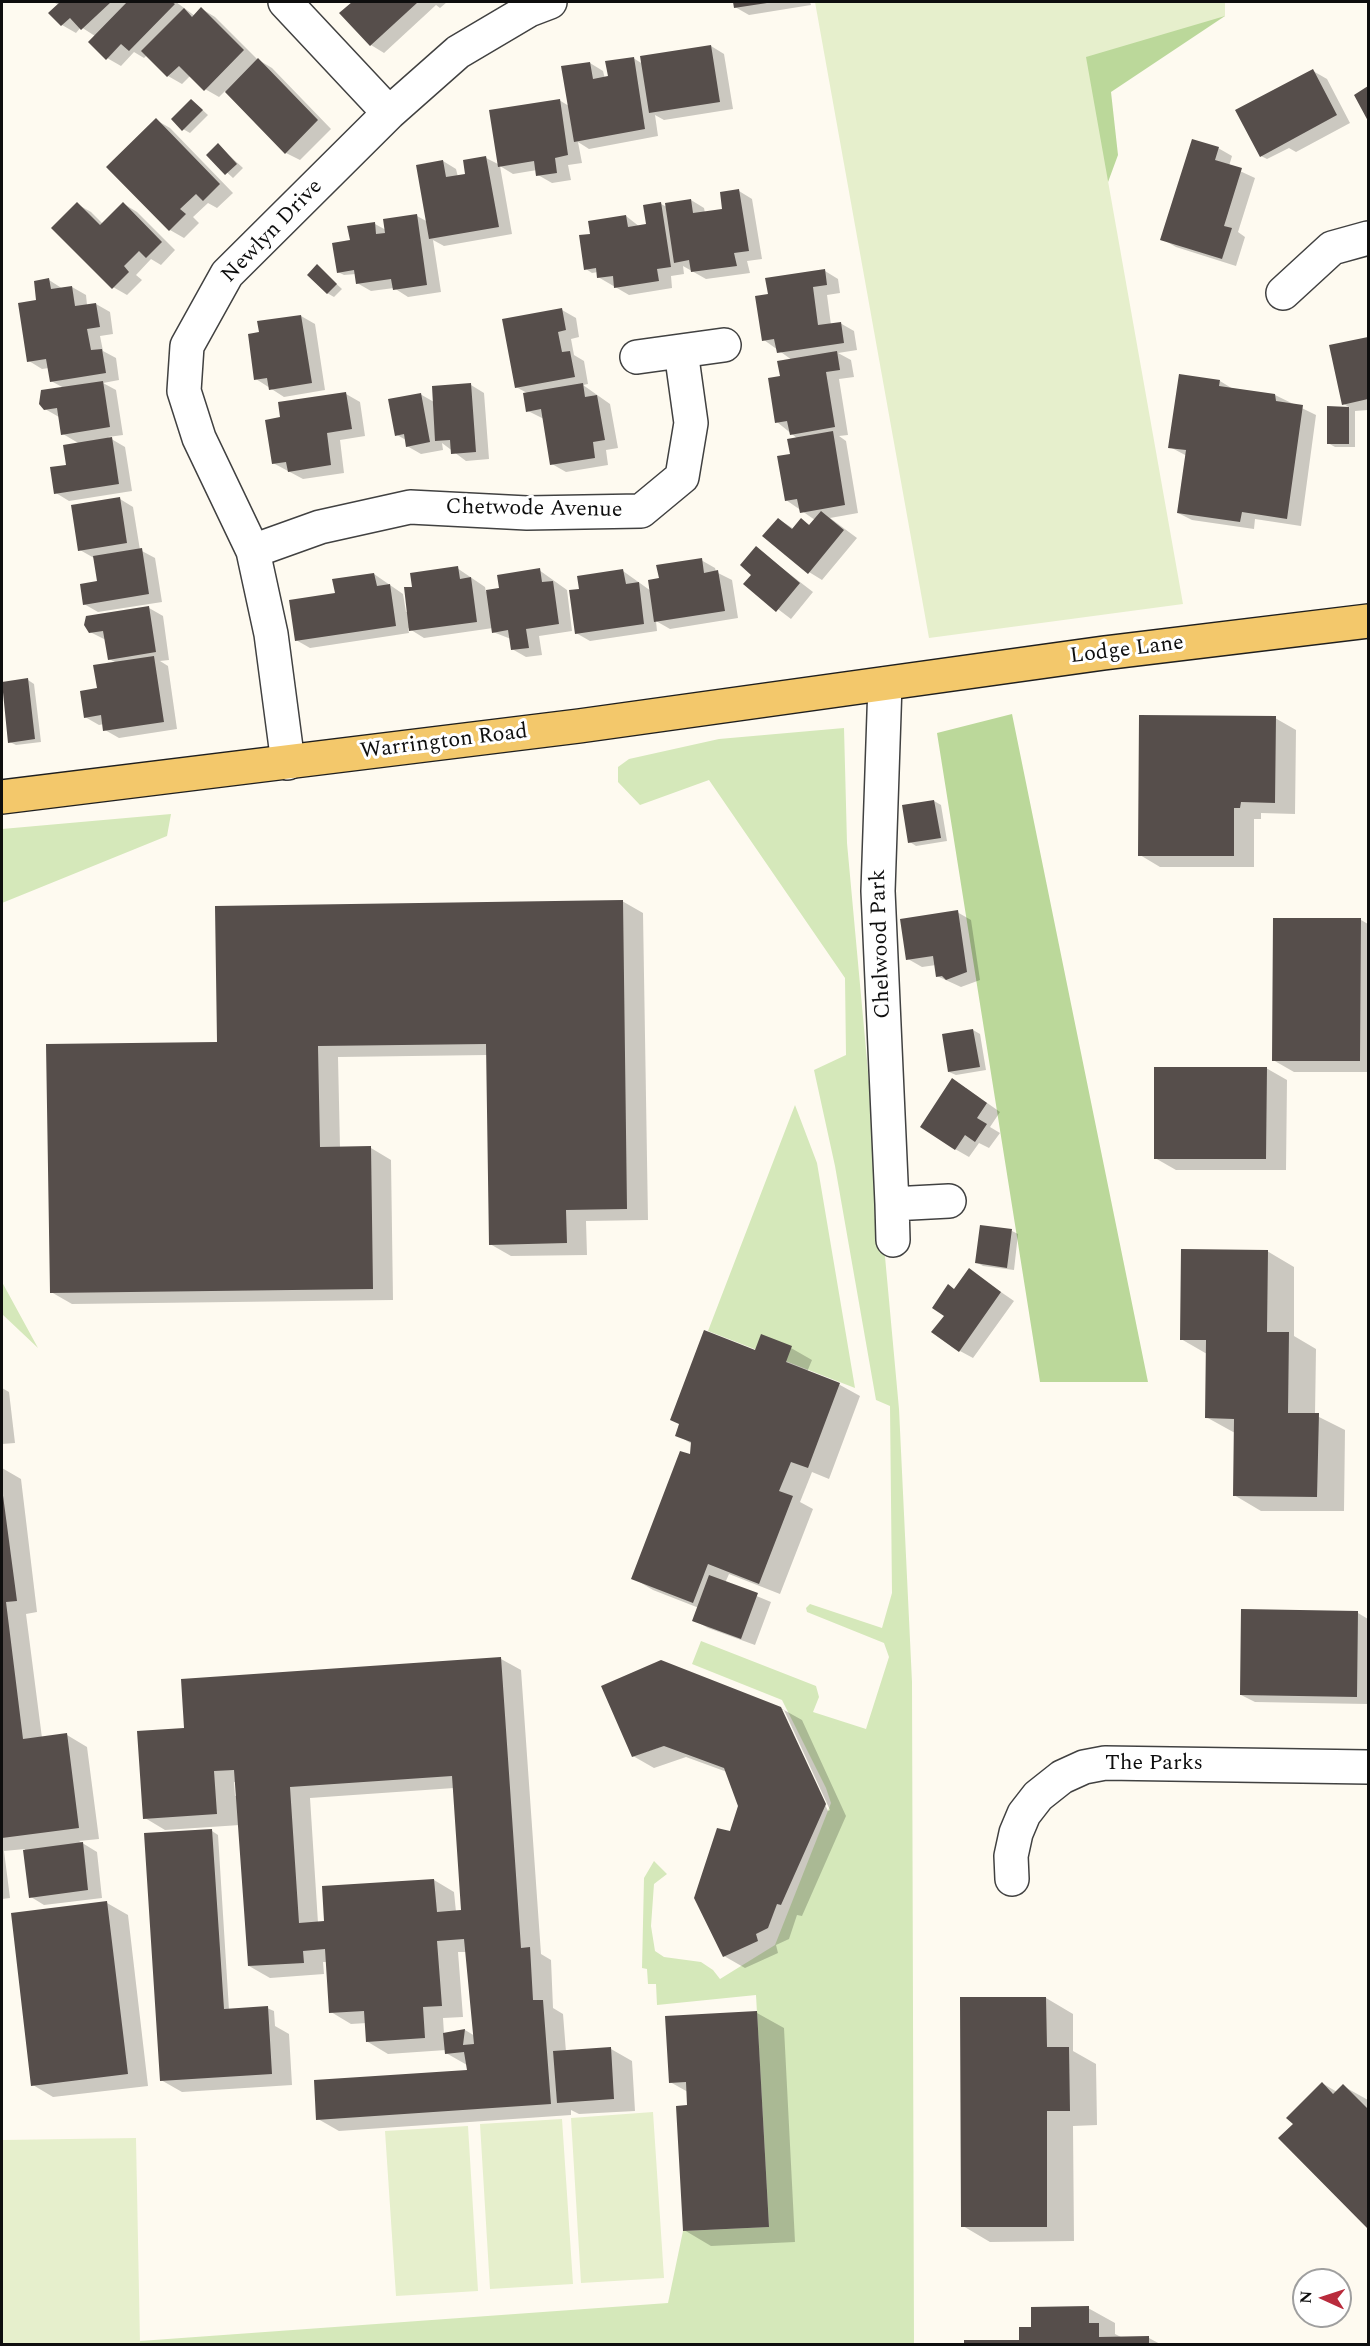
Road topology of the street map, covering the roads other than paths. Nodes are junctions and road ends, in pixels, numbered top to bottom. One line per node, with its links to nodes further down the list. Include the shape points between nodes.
1 (285, 2): 3 (street)
2 (550, 2): 3 (street, Newlyn Drive, via 458,52)
3 (389, 113): 9 (street, Newlyn Drive, via 227,274 187,346 184,392 199,438)
4 (1368, 238): 5 (street, via 1332,248)
5 (1283, 293)
6 (724, 345): 7 (street)
7 (681, 351): 8 (street); 9 (street, Chetwode Avenue, via 691,423 682,477 641,512 527,513 410,507 320,527)
8 (638, 357)
9 (253, 551): 12 (street, Newlyn Drive, via 271,634)
10 (1368, 621): 11 (main road, Lodge Lane)
11 (885, 684): 12 (main road, Warrington Road); 15 (street, Chelwood Park, via 878,891)
12 (288, 763): 13 (main road, Warrington Road)
13 (2, 797)
14 (949, 1201): 15 (street)
15 (892, 1204): 16 (street, Chelwood Park)
16 (893, 1240)
17 (1368, 1767): 18 (street, The Parks, via 1105,1763 1084,1767 1038,1796 1024,1814 1011,1856)
18 (1012, 1879)

